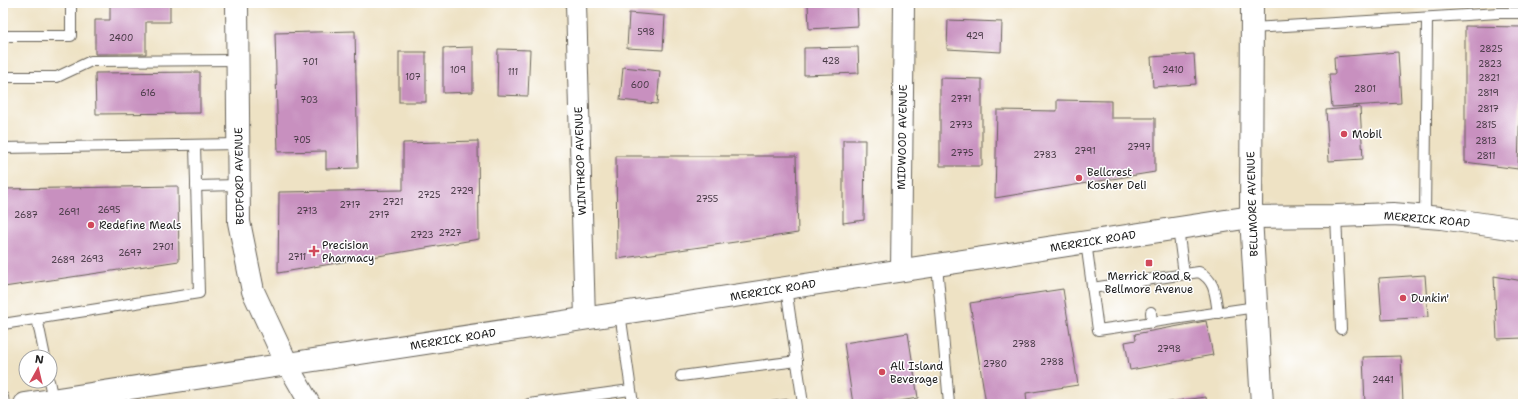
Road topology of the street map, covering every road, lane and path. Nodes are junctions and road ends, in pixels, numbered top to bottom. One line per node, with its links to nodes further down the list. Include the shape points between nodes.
1 (72, 3): 9 (lane, via 72,36)
2 (237, 3): 10 (main road, BEDFORD AVENUE)
3 (576, 3): 33 (street, WINTHROP AVENUE)
4 (904, 3): 24 (street, MIDWOOD AVENUE)
5 (1252, 3): 8 (main road, BELLMORE AVENUE)
6 (1523, 14): 7 (lane)
7 (1427, 18): 8 (lane); 19 (lane)
8 (1252, 28): 18 (main road, BELLMORE AVENUE)
9 (3, 36)
10 (238, 60): 11 (lane, via 91,61 57,77); 12 (main road, BEDFORD AVENUE)
11 (3, 77)
12 (238, 144): 13 (lane); 15 (main road, BEDFORD AVENUE)
13 (195, 145): 14 (lane); 16 (lane)
14 (3, 148)
15 (238, 185): 16 (lane); 39 (main road, BEDFORD AVENUE, via 238,222 253,291)
16 (196, 186): 32 (lane, via 199,292)
17 (1336, 216): 18 (main road, MERRICK ROAD); 19 (main road, MERRICK ROAD, via 1393,214); 36 (lane)
18 (1250, 217): 20 (main road, MERRICK ROAD); 28 (main road, BELLMORE AVENUE)
19 (1425, 217): 21 (main road, MERRICK ROAD)
20 (1178, 228): 22 (main road, MERRICK ROAD); 25 (lane)
21 (1523, 230)
22 (1086, 242): 23 (main road, MERRICK ROAD); 27 (lane)
23 (937, 265): 24 (main road, MERRICK ROAD); 50 (lane)
24 (901, 270): 26 (main road, MERRICK ROAD)
25 (1179, 278): 27 (lane, via 1147,284); 30 (lane, via 1199,272 1206,276 1213,285)
26 (786, 288): 31 (main road, MERRICK ROAD); 38 (lane)
27 (1092, 288): 34 (lane, via 1098,330)
28 (1256, 307): 30 (lane); 51 (main road, BELLMORE AVENUE)
29 (1151, 312): 34 (lane)
30 (1218, 312): 34 (lane, via 1181,313)
31 (620, 314): 33 (main road, MERRICK ROAD); 42 (lane)
32 (37, 318): 35 (lane); 37 (lane)
33 (585, 318): 39 (main road, MERRICK ROAD)
34 (1152, 323)
35 (3, 324)
36 (1341, 329)
37 (43, 349)
38 (797, 361): 40 (lane); 49 (lane)
39 (287, 364): 41 (main road, MERRICK ROAD); 46 (street)
40 (681, 376)
41 (51, 390): 45 (main road, MERRICK ROAD)
42 (630, 390): 47 (lane); 48 (lane)
43 (3, 397): 44 (lane)
44 (4, 404)
45 (25, 404)
46 (310, 404)
47 (529, 404)
48 (633, 404)
49 (803, 404)
50 (950, 404)
51 (1262, 404)

